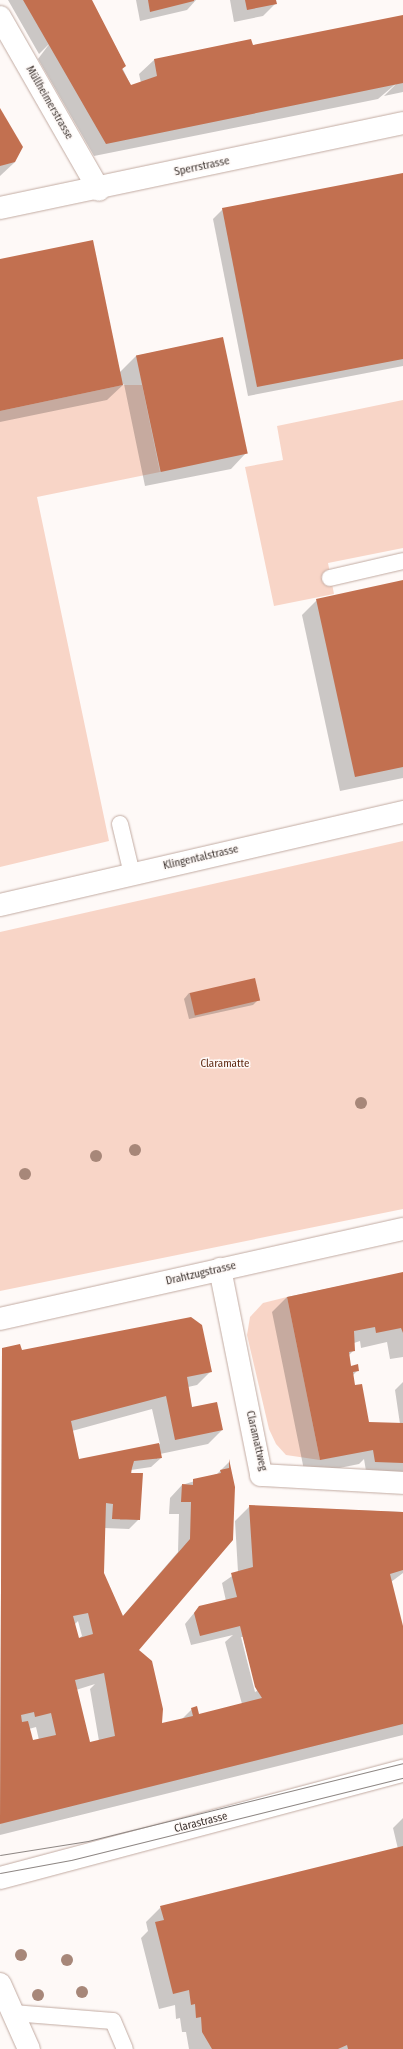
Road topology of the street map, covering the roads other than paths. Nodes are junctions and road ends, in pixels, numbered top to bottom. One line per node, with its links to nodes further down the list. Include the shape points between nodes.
1 (0, 17): 3 (street, Müllheimerstrasse)
2 (403, 123): 3 (street, Sperrstrasse)
3 (99, 190): 4 (street, Sperrstrasse)
4 (0, 208)
5 (403, 561): 6 (lane)
6 (330, 578)
7 (403, 812): 9 (street, Klingentalstrasse)
8 (120, 824): 9 (lane)
9 (132, 874): 10 (street, Klingentalstrasse)
10 (0, 905)
11 (403, 1229): 12 (street, Drahtzugstrasse)
12 (220, 1270): 13 (street, Drahtzugstrasse); 14 (street, Claramattweg, via 261,1475)
13 (0, 1320)
14 (403, 1483)
15 (403, 1771): 16 (street, Clarastrasse)
16 (0, 1878)
17 (0, 1984): 18 (street)
18 (13, 2013): 19 (street); 20 (lane, via 113,2021)
19 (29, 2049)
20 (125, 2049)

